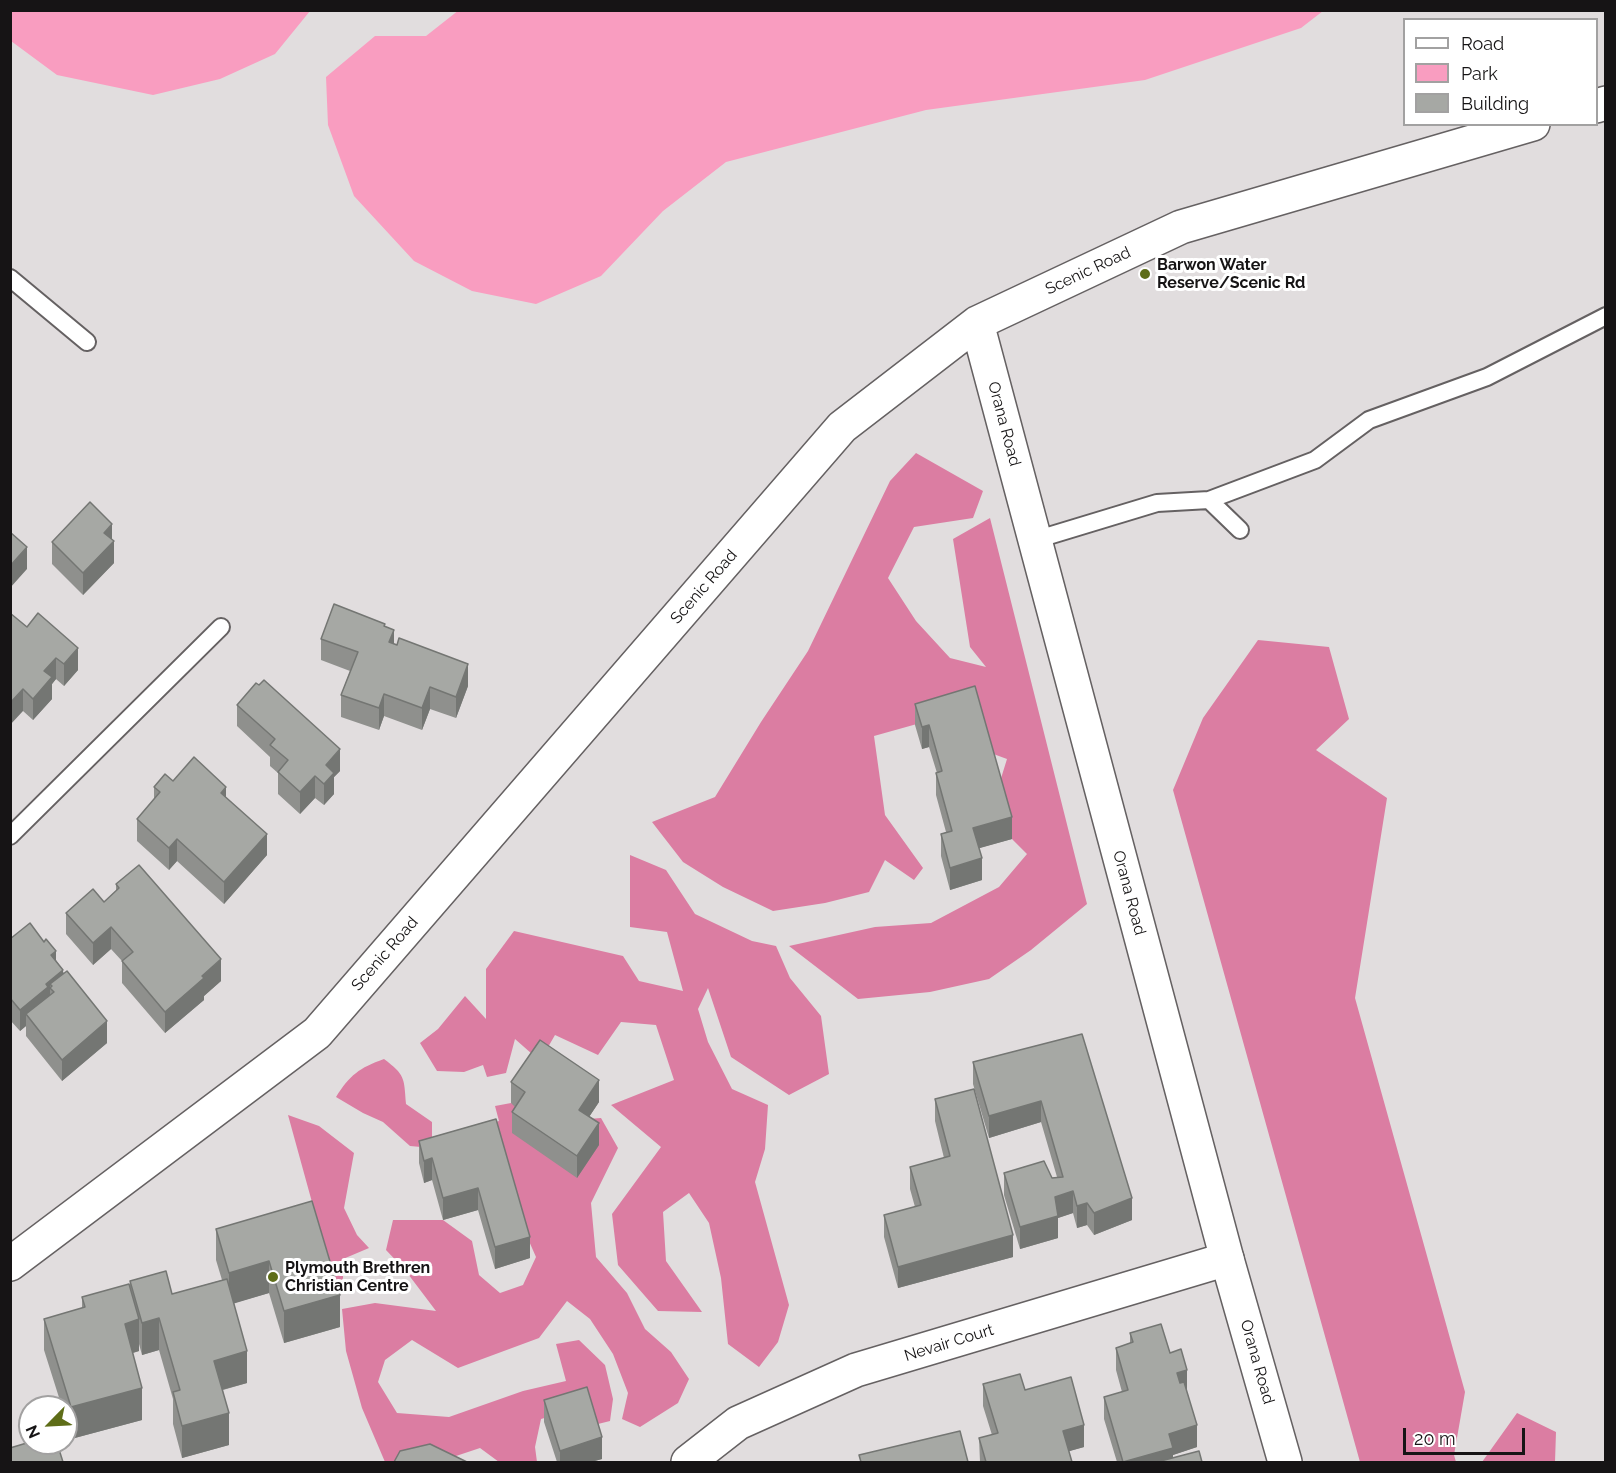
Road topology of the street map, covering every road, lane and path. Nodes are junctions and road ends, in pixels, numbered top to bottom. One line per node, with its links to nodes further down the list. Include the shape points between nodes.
1 (1526, 126): 4 (main road, Scenic Road, via 1181,227)
2 (10, 278): 5 (lane)
3 (1605, 316): 6 (lane, via 1487,377 1369,420 1315,460)
4 (977, 324): 8 (main road, Orana Road); 12 (main road, Scenic Road, via 842,427 317,1033)
5 (87, 342)
6 (1209, 500): 7 (lane); 8 (lane, via 1157,503)
7 (1240, 530)
8 (1035, 540): 11 (main road, Orana Road)
9 (221, 627): 10 (lane)
10 (10, 836)
11 (1227, 1259): 13 (main road, Nevair Court, via 856,1370 738,1423); 14 (main road, Orana Road)
12 (10, 1264)
13 (688, 1462)
14 (1285, 1462)

